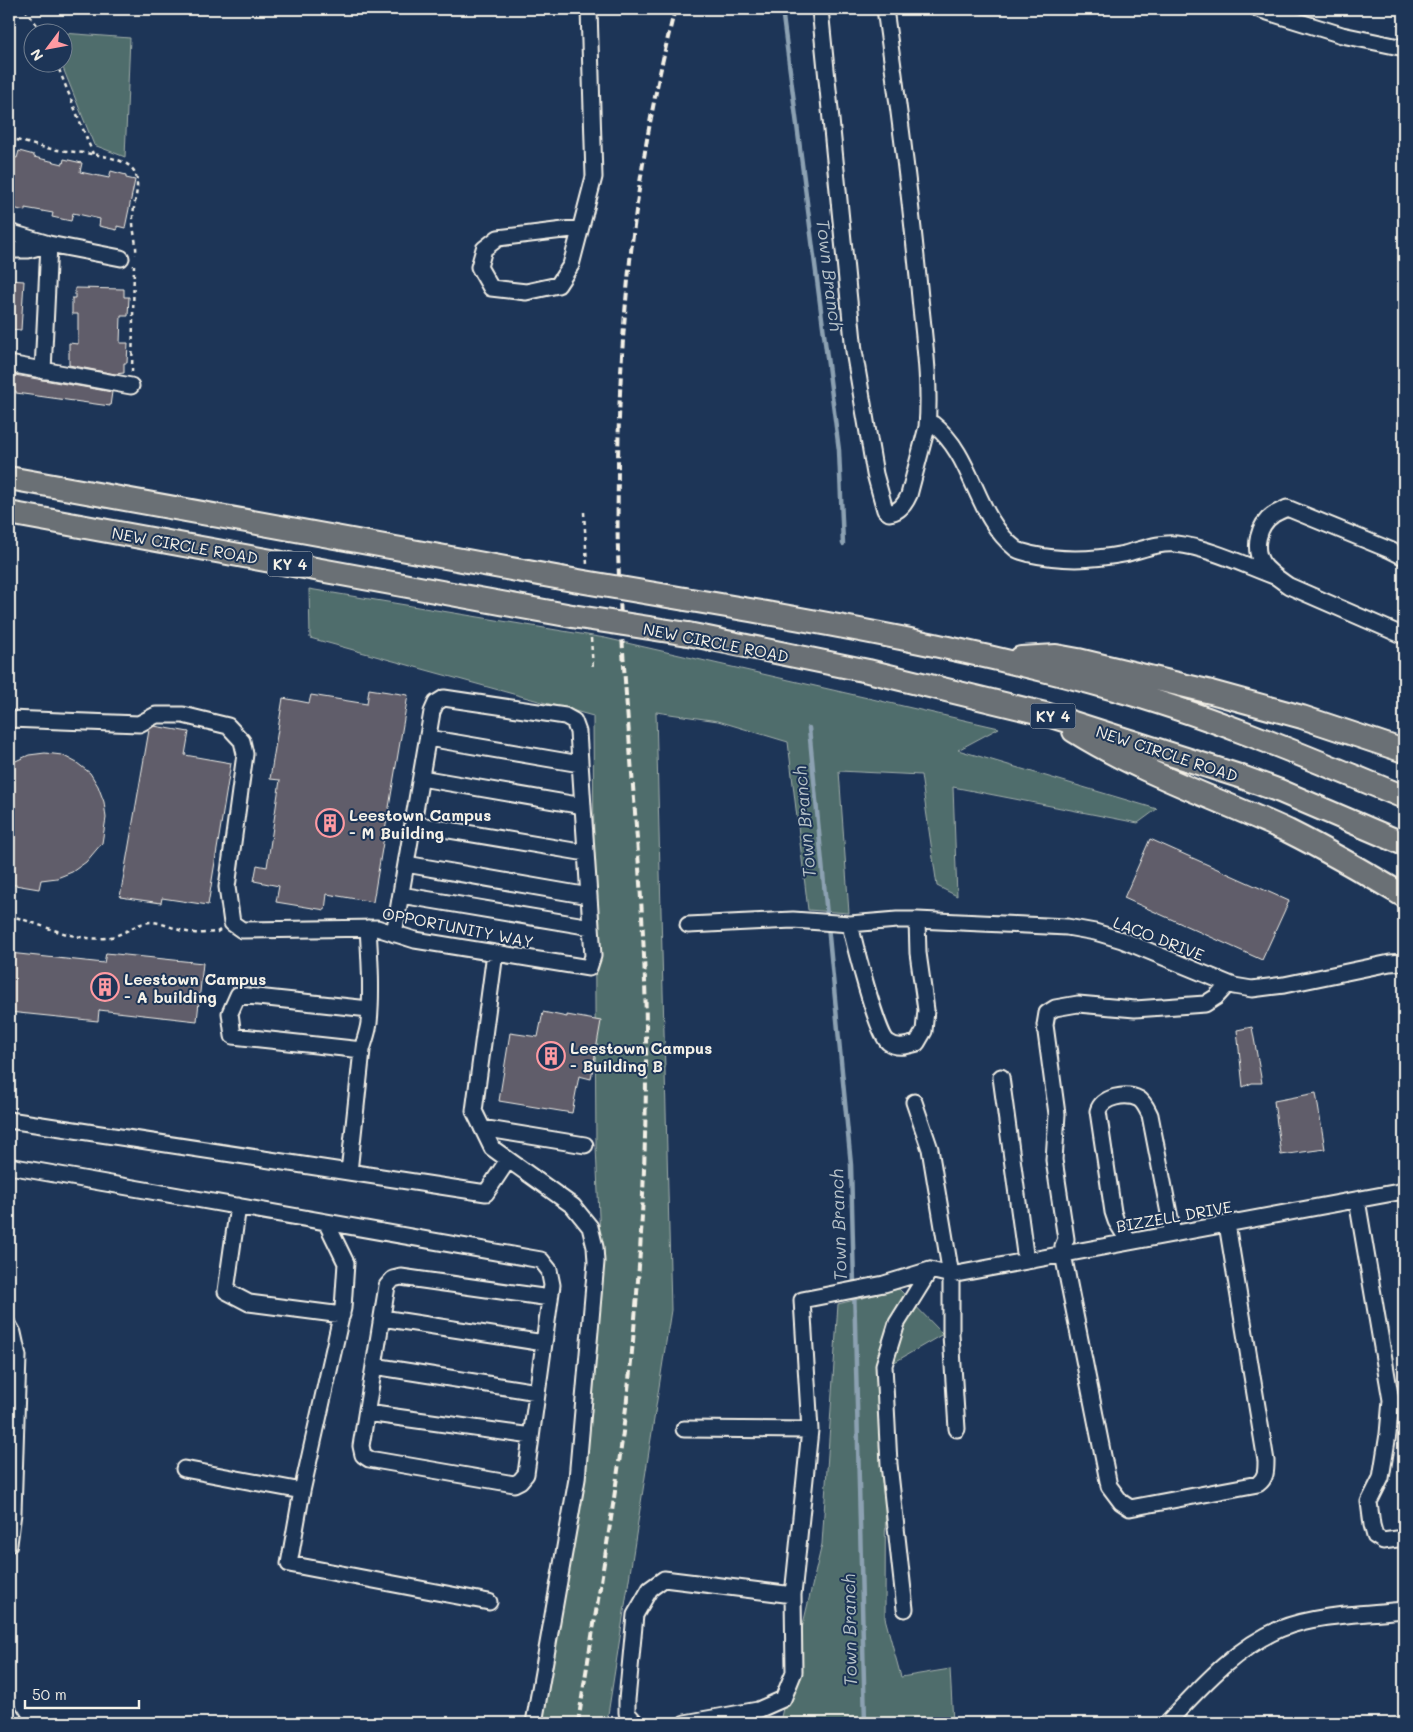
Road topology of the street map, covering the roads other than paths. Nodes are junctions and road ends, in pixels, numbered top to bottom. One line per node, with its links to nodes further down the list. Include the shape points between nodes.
1 (589, 9): 6 (street, via 594,176)
2 (820, 9): 14 (street, via 854,350 875,474 884,510 889,513 904,505 909,495)
3 (885, 9): 14 (street, via 913,225 929,408)
4 (1258, 9): 5 (street, via 1342,35)
5 (1404, 48)
6 (580, 228): 6 (street, via 571,265 558,285 526,292 492,288 479,268 484,249 498,238)
7 (9, 232): 8 (street)
8 (49, 244): 9 (street, via 28,250); 10 (street); 12 (street)
9 (9, 250)
10 (121, 258)
11 (9, 364): 12 (street)
12 (44, 371): 13 (street)
13 (130, 386)
14 (927, 427): 18 (street, via 933,424 956,448 989,519 1000,535 1018,550 1049,558 1083,559 1176,544 1207,551)
15 (9, 478): 20 (highway, KY 4, bridge, via 875,632)
16 (9, 513): 21 (highway, NEW CIRCLE ROAD / KY 4, bridge, via 572,616 688,634 868,671)
17 (1404, 557): 18 (street, via 1287,508 1273,515 1261,529 1257,545 1262,562)
18 (1274, 576): 19 (street, via 1289,586)
19 (1404, 636)
20 (1002, 660): 24 (highway, via 1056,656 1078,660 1256,705); 27 (highway, KY 4, via 1115,689 1205,718)
21 (1045, 714): 30 (highway, NEW CIRCLE ROAD / KY 4, via 1239,776); 35 (highway, via 1105,750 1341,858)
22 (9, 719): 40 (street, OPPORTUNITY WAY, via 139,724 156,715 183,715 228,726 242,742 245,754 227,887 232,923 242,930)
23 (428, 738): 25 (street); 25 (street, via 432,712 436,703 444,698 565,716 574,721 578,732); 26 (street)
24 (1404, 751)
25 (580, 764): 28 (street)
26 (421, 778): 28 (street); 29 (street)
27 (1404, 797)
28 (583, 806): 31 (street)
29 (413, 824): 31 (street); 32 (street)
30 (1404, 844)
31 (586, 853): 34 (street)
32 (406, 864): 33 (street); 34 (street)
33 (401, 895): 39 (street); 41 (street)
34 (589, 896): 39 (street)
35 (1404, 896)
36 (916, 920): 37 (street, LACO DRIVE); 37 (street, via 926,1010 924,1031 917,1043 899,1047 886,1041); 44 (street, LACO DRIVE, via 1076,928 1122,940)
37 (843, 923): 38 (street, LACO DRIVE, via 793,920)
38 (688, 925)
39 (591, 926): 42 (street, OPPORTUNITY WAY, via 593,956 589,968)
40 (368, 928): 41 (street, OPPORTUNITY WAY); 45 (street)
41 (394, 934): 42 (street, OPPORTUNITY WAY)
42 (495, 953): 50 (street, via 474,1111)
43 (1404, 962): 44 (street, LACO DRIVE, via 1252,989)
44 (1228, 984): 62 (street, via 1205,1004 1135,1009 1078,1004 1055,1008 1047,1013 1045,1025 1058,1114 1054,1160 1066,1240)
45 (369, 1009): 46 (street, via 369,1025); 46 (street, via 238,995 230,1013 233,1036)
46 (362, 1050): 54 (street)
47 (1001, 1077): 63 (street)
48 (914, 1102): 65 (street, via 930,1149)
49 (9, 1120): 54 (street)
50 (482, 1128): 51 (street); 52 (street, via 492,1148)
51 (585, 1144)
52 (508, 1160): 54 (street, via 486,1192); 88 (street, via 572,1206 590,1227 596,1262 577,1479)
53 (9, 1166): 57 (street)
54 (349, 1172)
55 (1404, 1191): 56 (street, BIZZELL DRIVE)
56 (1357, 1200): 59 (street, BIZZELL DRIVE); 80 (street, via 1391,1400 1382,1478 1370,1502 1372,1525 1375,1536 1383,1541)
57 (238, 1206): 58 (street); 67 (street, via 226,1291 249,1303)
58 (326, 1222): 66 (street, via 541,1260 549,1270); 67 (street, via 346,1263)
59 (1227, 1224): 60 (street, BIZZELL DRIVE); 62 (street, via 1266,1461 1263,1481 1130,1508 1115,1496 1109,1486)
60 (1173, 1234): 61 (street, BIZZELL DRIVE); 61 (street, via 1150,1114 1138,1099 1110,1098 1100,1104 1098,1111 1113,1212)
61 (1129, 1242): 62 (street, BIZZELL DRIVE)
62 (1063, 1254): 63 (street, BIZZELL DRIVE)
63 (1026, 1261): 65 (street, BIZZELL DRIVE)
64 (930, 1270): 65 (street); 76 (street, via 884,1284 802,1300); 84 (street, via 897,1323 884,1365 889,1464)
65 (951, 1275): 74 (street)
66 (550, 1298): 68 (street, via 401,1277 393,1279 387,1286); 70 (street)
67 (342, 1315): 79 (street)
68 (382, 1318): 70 (street); 71 (street)
69 (9, 1326): 81 (street, via 18,1356 13,1513)
70 (544, 1343): 72 (street)
71 (374, 1366): 72 (street); 73 (street)
72 (538, 1392): 77 (street)
73 (367, 1413): 77 (street); 77 (street, via 361,1446 363,1455 369,1459 514,1484 526,1474)
74 (957, 1429)
75 (684, 1430): 76 (street)
76 (810, 1430): 82 (street)
77 (531, 1436)
78 (184, 1469): 79 (street)
79 (302, 1491): 83 (street, via 289,1564)
80 (1404, 1538)
81 (9, 1544)
82 (793, 1594): 89 (street, via 664,1579 650,1589 636,1615 626,1700 627,1713); 90 (street, via 794,1672 783,1699 758,1710)
83 (489, 1602)
84 (905, 1609)
85 (1404, 1610): 91 (street, via 1316,1620 1282,1628 1258,1641 1214,1674)
86 (9, 1712): 87 (street)
87 (16, 1723)
88 (534, 1723)
89 (636, 1723)
90 (684, 1723)
91 (1167, 1723)

